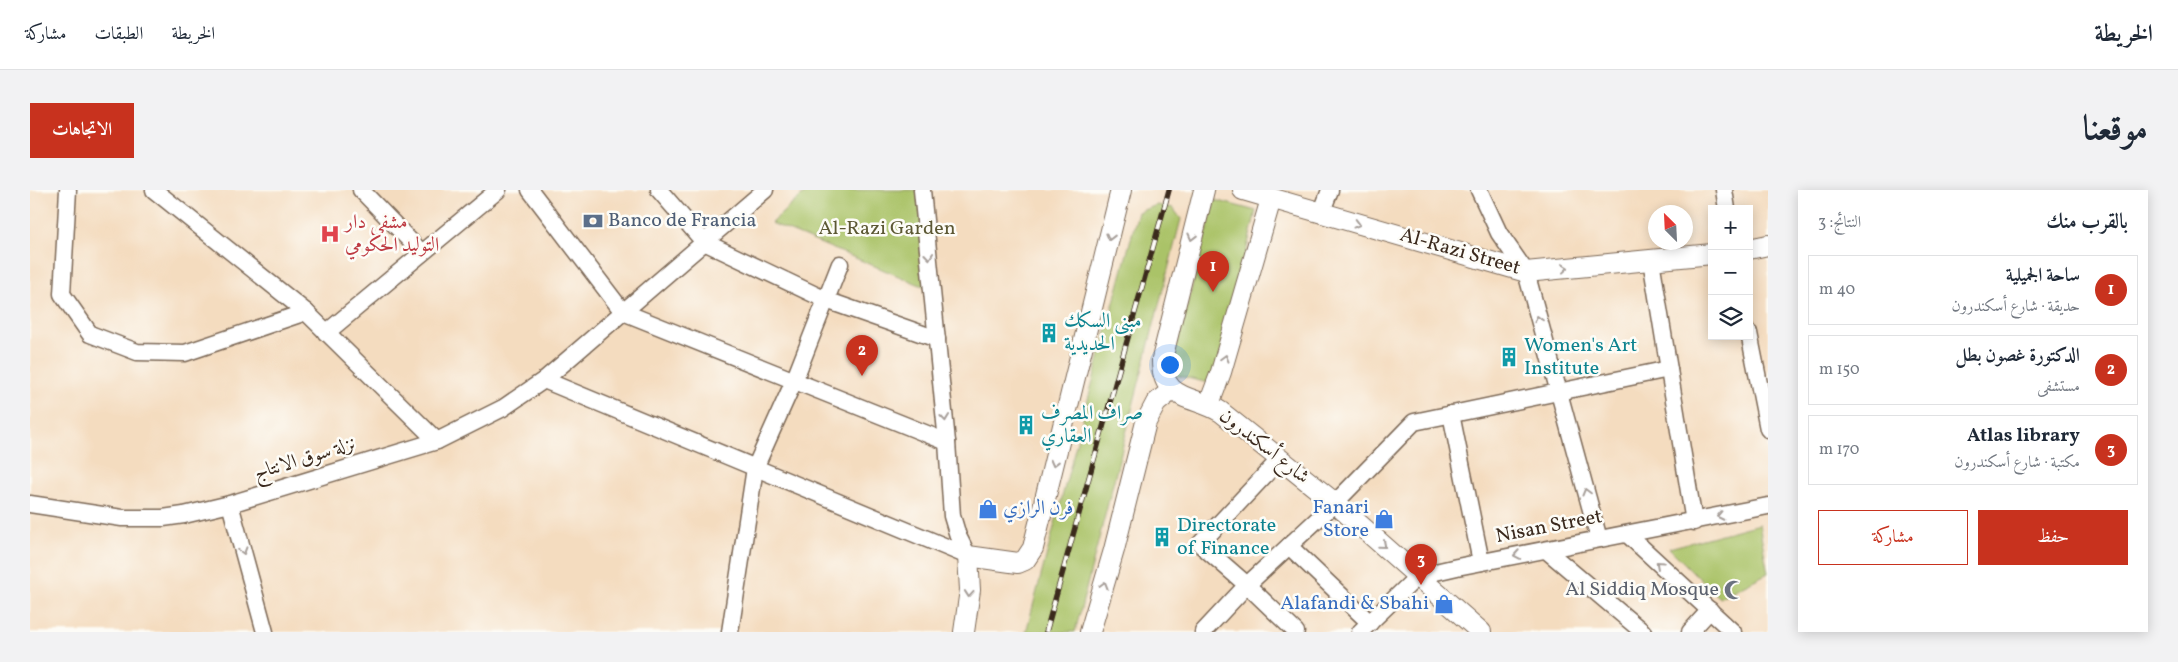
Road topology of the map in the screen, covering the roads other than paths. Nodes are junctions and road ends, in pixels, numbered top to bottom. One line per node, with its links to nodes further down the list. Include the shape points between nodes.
1 (68, 190): 27 (street, via 62,294 90,334 137,352 185,353)
2 (154, 190): 27 (street)
3 (361, 190): 21 (street)
4 (498, 190): 21 (street)
5 (530, 190): 28 (street)
6 (660, 190): 18 (street)
7 (765, 190): 18 (street, نزلة سوق الانتاج)
8 (922, 190): 30 (street, one-way to 30)
9 (1121, 190): 55 (main road, one-way to 55, via 1033,548 1018,564)
10 (1204, 190): 35 (main road, one-way to 35, via 1162,359 1163,373)
11 (1243, 190): 15 (main road, Al-Razi Street)
12 (1330, 190): 17 (street)
13 (1479, 190): 25 (street, via 1499,233)
14 (1724, 190): 16 (street)
15 (1271, 199): 17 (main road, Al-Razi Street); 37 (main road, شارع أسكندرون, one-way to 15)
16 (1726, 205)
17 (1321, 214): 25 (main road, Al-Razi Street, one-way to 25)
18 (704, 242): 26 (street); 28 (street, نزلة سوق الانتاج)
19 (1768, 245): 20 (main road)
20 (1753, 248)
21 (422, 252): 29 (street)
22 (1708, 254): 23 (main road, Al-Razi Street)
23 (1650, 260): 25 (main road, Al-Razi Street, one-way to 23); 32 (street)
24 (840, 264): 26 (street)
25 (1526, 272): 36 (street, one-way to 25)
26 (826, 300): 30 (street); 34 (street)
27 (306, 312): 29 (street)
28 (623, 312): 33 (street, نزلة سوق الانتاج); 34 (street)
29 (326, 333): 40 (street)
30 (937, 339): 41 (street, one-way to 41)
31 (1750, 340): 39 (street)
32 (1669, 369): 36 (street); 50 (street)
33 (544, 380): 40 (street, نزلة سوق الانتاج, via 503,408); 43 (street)
34 (794, 381): 41 (street); 43 (street)
35 (1172, 390): 37 (main road, via 1187,399); 64 (main road, one-way to 35, via 1146,422 1156,403)
36 (1559, 393): 38 (street); 52 (street, one-way to 36)
37 (1209, 404): 42 (main road, شارع أسكندرون)
38 (1451, 414): 45 (street, via 1414,422); 56 (street)
39 (1768, 429)
40 (437, 441): 47 (street, نزلة سوق الانتاج)
41 (947, 442): 55 (street, via 952,516)
42 (1280, 459): 45 (main road, شارع أسكندرون); 58 (street, via 1200,544)
43 (755, 468): 55 (street); 62 (street)
44 (30, 493): 49 (street)
45 (1335, 503): 53 (street); 57 (main road, شارع أسكندرون, one-way to 57)
46 (30, 504): 49 (street)
47 (230, 504): 49 (street, نزلة سوق الانتاج, via 184,515 143,518 102,516); 61 (street, one-way to 61)
48 (1768, 506): 50 (street, Nisan Street, one-way to 50)
49 (62, 508)
50 (1694, 522): 51 (street, Nisan Street)
51 (1627, 534): 52 (street, Nisan Street); 59 (street, one-way to 51)
52 (1599, 539): 54 (street, Nisan Street)
53 (1289, 546): 58 (street); 60 (street)
54 (1546, 550): 56 (street, Nisan Street, one-way to 56); 68 (street)
55 (968, 556): 63 (main road, one-way to 63, via 970,590)
56 (1481, 562): 57 (street, Nisan Street)
57 (1418, 576): 60 (street); 67 (main road, شارع أسكندرون)
58 (1247, 585): 65 (street); 66 (street)
59 (1710, 610): 69 (street); 70 (street)
60 (1371, 626)
61 (266, 632)
62 (730, 632)
63 (964, 632)
64 (1090, 632)
65 (1203, 632)
66 (1296, 632)
67 (1481, 632)
68 (1643, 632)
69 (1690, 632)
70 (1733, 632)

